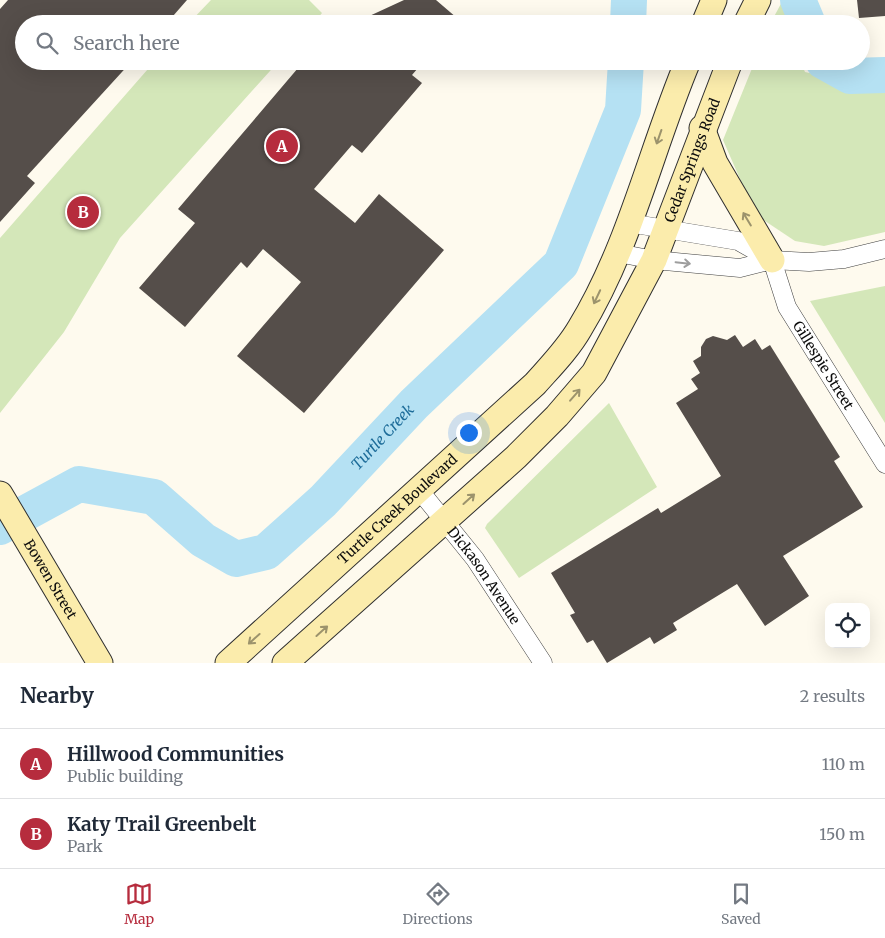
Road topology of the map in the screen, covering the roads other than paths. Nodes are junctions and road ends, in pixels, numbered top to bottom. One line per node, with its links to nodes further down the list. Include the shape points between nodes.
1 (758, 0): 4 (main road)
2 (714, 1): 3 (main road)
3 (708, 15)
4 (750, 15)
5 (685, 70): 8 (main road, one-way to 8)
6 (726, 70): 7 (main road, Cedar Springs Road)
7 (702, 128): 9 (main road, Cedar Springs Road); 13 (main road, one-way to 7, via 718,168)
8 (629, 223): 9 (street); 11 (main road)
9 (666, 229): 12 (main road, Cedar Springs Road); 13 (street, via 738,241)
10 (885, 250): 13 (street, via 844,259 809,262)
11 (618, 253): 12 (street); 15 (main road, Turtle Creek Boulevard, one-way to 15, via 594,303 568,346 535,384)
12 (654, 260): 13 (street, one-way to 13, via 740,268); 17 (main road, one-way to 12, via 557,416 594,373)
13 (772, 260): 14 (street, Gillespie Street, via 787,307)
14 (885, 464)
15 (420, 491): 17 (street, Dickason Avenue); 19 (main road, Turtle Creek Boulevard, one-way to 19)
16 (0, 494): 18 (main road, Bowen Street)
17 (445, 521): 20 (main road, one-way to 17); 21 (street, Dickason Avenue, via 475,559)
18 (100, 663)
19 (228, 663)
20 (286, 663)
21 (543, 663)

